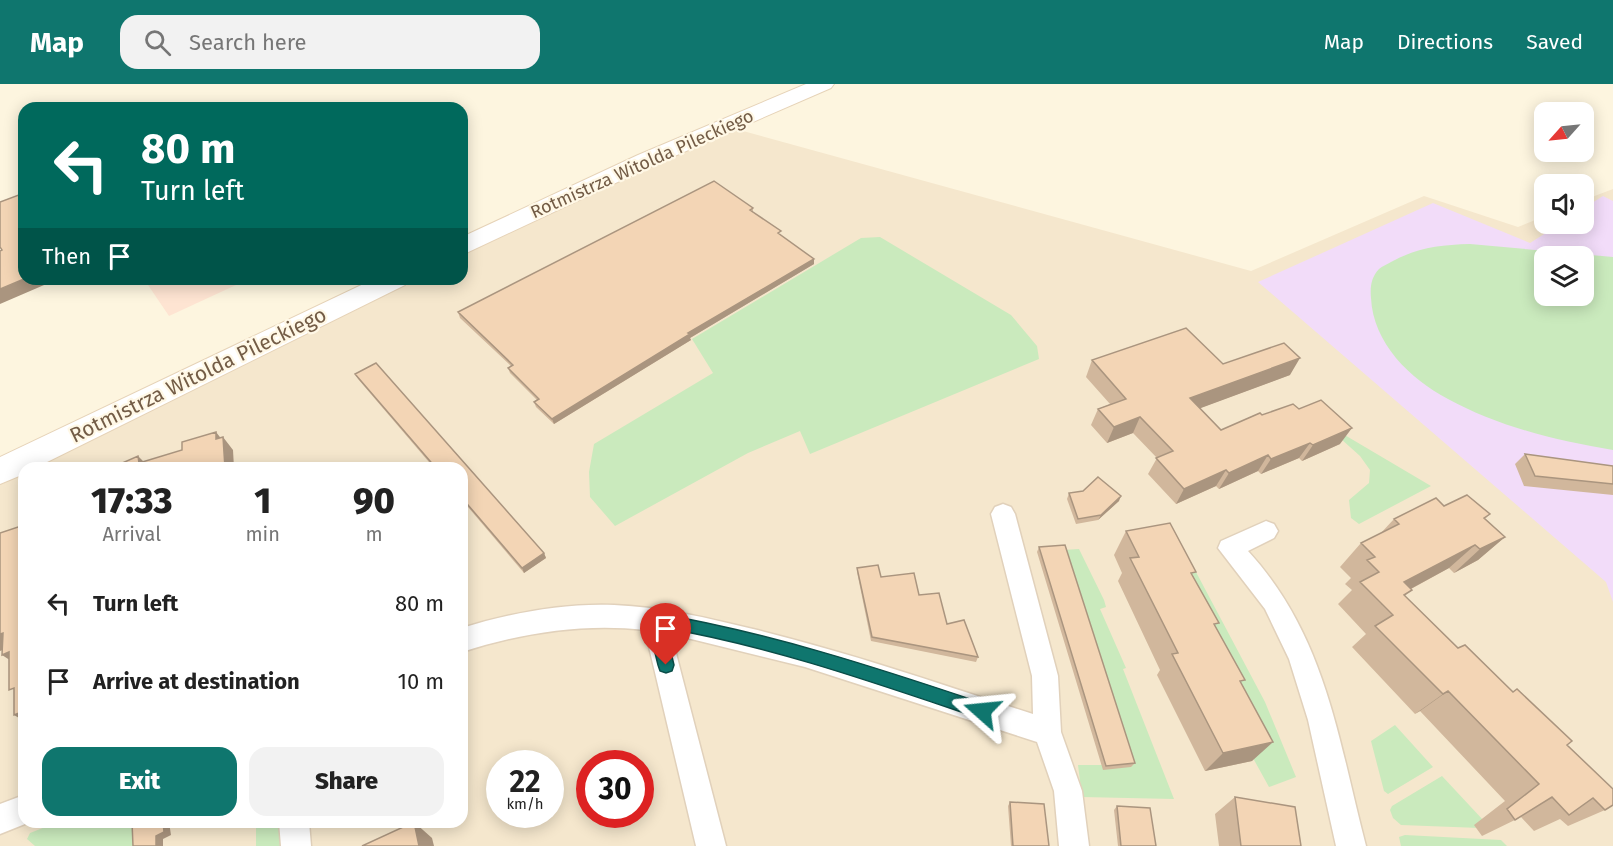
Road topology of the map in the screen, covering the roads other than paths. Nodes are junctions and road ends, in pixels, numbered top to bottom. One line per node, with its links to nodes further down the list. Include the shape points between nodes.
1 (824, 84): 2 (main road, Rotmistrza Witolda Pileckiego, via 646,160)
2 (468, 244)
3 (384, 285): 5 (main road, Rotmistrza Witolda Pileckiego)
4 (18, 462): 6 (main road, Rotmistrza Witolda Pileckiego)
5 (19, 462)
6 (0, 471)
7 (1003, 514): 11 (street, via 1045,676)
8 (1266, 531): 18 (street, via 1230,548 1273,600 1297,643 1317,699)
9 (655, 620): 10 (street, via 612,616 533,622); 11 (street, via 705,628 843,664); 16 (street)
10 (468, 638)
11 (1047, 732): 17 (street, via 1068,791)
12 (18, 812): 13 (street)
13 (0, 819)
14 (294, 828): 15 (street)
15 (296, 846)
16 (711, 846)
17 (1074, 846)
18 (1351, 846)

